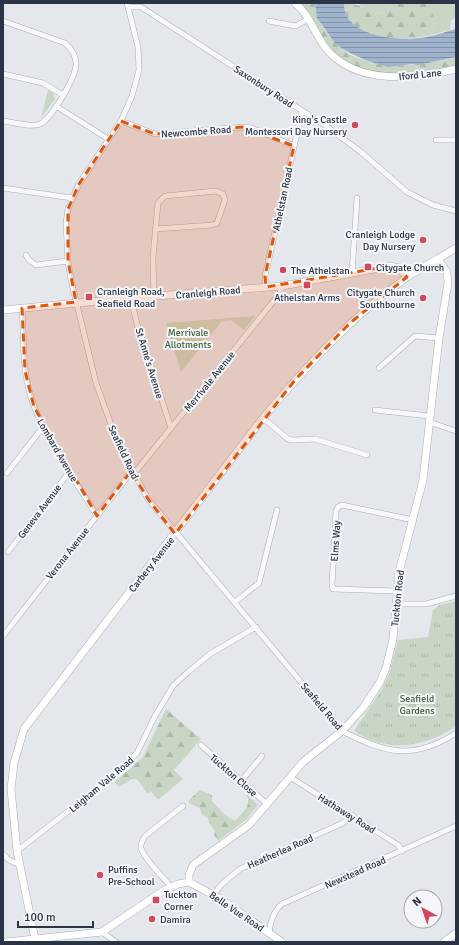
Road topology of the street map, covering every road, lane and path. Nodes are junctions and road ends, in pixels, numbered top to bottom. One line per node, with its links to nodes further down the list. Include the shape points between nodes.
1 (295, 3): 3 (street, Iford Lane)
2 (128, 5): 10 (street, Saxonbury Road, via 141,7); 12 (street, Seafield Road, via 138,47 139,70 132,96)
3 (309, 19): 5 (street, via 295,26); 6 (street, Iford Lane, via 328,51 353,68 384,76 402,77 427,75)
4 (3, 21): 8 (street, via 57,39 71,48 76,64 74,74)
5 (269, 21)
6 (456, 68)
7 (3, 74): 8 (street, via 43,83)
8 (63, 95): 9 (street)
9 (56, 106): 11 (street, via 46,120 36,125); 13 (street)
10 (302, 111): 16 (street, Athelstan Road); 20 (street, Saxonbury Road, via 361,152 406,192 433,205)
11 (3, 121)
12 (121, 121): 13 (street, Seafield Road); 16 (street, Newcombe Road, via 155,134 252,128)
13 (108, 139): 18 (street, Seafield Road)
14 (436, 140): 15 (street)
15 (456, 140)
16 (294, 146): 29 (street, Athelstan Road, via 265,276)
17 (3, 188): 18 (street)
18 (72, 198): 25 (street, Seafield Road, via 66,223)
19 (358, 198): 26 (street)
20 (456, 211)
21 (156, 229): 21 (street, via 158,203 165,196 216,191 224,194 225,200 217,223); 30 (street, via 153,257)
22 (456, 248): 24 (street)
23 (26, 255): 25 (street, via 36,265)
24 (438, 259): 27 (street, Carbery Avenue); 35 (street, Tuckton Road, via 449,277)
25 (68, 262): 32 (street, Seafield Road)
26 (352, 273): 27 (street, Cranleigh Road, via 390,266 399,268); 28 (street, Cranleigh Road)
27 (407, 277): 38 (street, Carbery Avenue, via 332,341 294,380)
28 (282, 286): 29 (street, Cranleigh Road); 41 (street, Merrivale Avenue, via 280,293)
29 (266, 287): 30 (street, Cranleigh Road)
30 (154, 296): 31 (street, Cranleigh Road)
31 (131, 298): 32 (street, Cranleigh Road); 41 (street, St Anne's Avenue)
32 (76, 302): 33 (street, Cranleigh Road); 46 (street, Seafield Road, via 96,383 117,441)
33 (22, 308): 34 (street, Cranleigh Road); 40 (street, Lombard Avenue, via 28,389)
34 (3, 310)
35 (438, 338): 36 (street, via 415,336); 39 (street, Tuckton Road)
36 (379, 368)
37 (375, 410): 39 (street)
38 (263, 418): 43 (street, via 288,439 315,439); 50 (street, Carbery Avenue)
39 (429, 419): 42 (street); 49 (street, Tuckton Road, via 423,480)
40 (43, 427): 44 (street, Lombard Avenue); 45 (street)
41 (171, 428): 46 (street, Merrivale Avenue)
42 (456, 431)
43 (367, 455)
44 (70, 470): 48 (street, Lombard Avenue); 51 (street, Geneva Avenue)
45 (7, 473)
46 (132, 473): 48 (street, Verona Avenue); 50 (street, Seafield Road)
47 (277, 510): 55 (street, via 259,583)
48 (97, 516): 58 (street, Verona Avenue)
49 (413, 520): 53 (street, Tuckton Road); 53 (street, Elms Way, via 342,506 336,511 332,585 334,589)
50 (175, 534): 55 (street, Seafield Road); 70 (street, Carbery Avenue, via 24,729 14,763 11,789)
51 (8, 552)
52 (456, 589): 54 (street)
53 (396, 591): 56 (street, Tuckton Road)
54 (455, 596): 56 (street, via 426,604)
55 (235, 602): 57 (street, Seafield Road)
56 (395, 604): 59 (street, Tuckton Road, via 391,652 386,668 363,708)
57 (256, 627): 59 (street, Seafield Road); 70 (street, Leigham Vale Road, via 210,654 173,686 137,753 115,775)
58 (3, 636)
59 (342, 731): 60 (street, Seafield Road, via 368,745 411,752 446,740); 63 (street, Tuckton Road, via 303,762)
60 (456, 733)
61 (201, 745): 64 (street, Tuckton Close)
62 (262, 756): 64 (street)
63 (290, 777): 65 (street, Tuckton Road); 67 (street, Hathaway Road)
64 (241, 781): 65 (street, Tuckton Close)
65 (267, 804): 73 (street, Tuckton Road, via 249,825 193,866 188,875)
66 (183, 806): 74 (street, via 144,836 142,841 141,848 145,855)
67 (353, 816): 69 (street, Hathaway Road, via 398,845); 75 (street, Heatherlea Road, via 343,823 240,869)
68 (456, 826): 69 (street, Newstead Road)
69 (402, 851): 78 (street, Newstead Road, via 282,904 271,919)
70 (17, 852): 72 (street, Carbery Avenue)
71 (3, 854): 72 (street)
72 (20, 865): 79 (street, Carbery Avenue)
73 (189, 882): 74 (street); 75 (street, Belle Vue Road)
74 (171, 887): 76 (street)
75 (214, 894): 78 (street, Belle Vue Road)
76 (102, 932): 79 (street); 81 (street)
77 (456, 933): 83 (street)
78 (271, 936): 82 (street, Belle Vue Road)
79 (35, 938): 80 (street)
80 (6, 942)
81 (116, 942)
82 (282, 942)
83 (444, 942)

